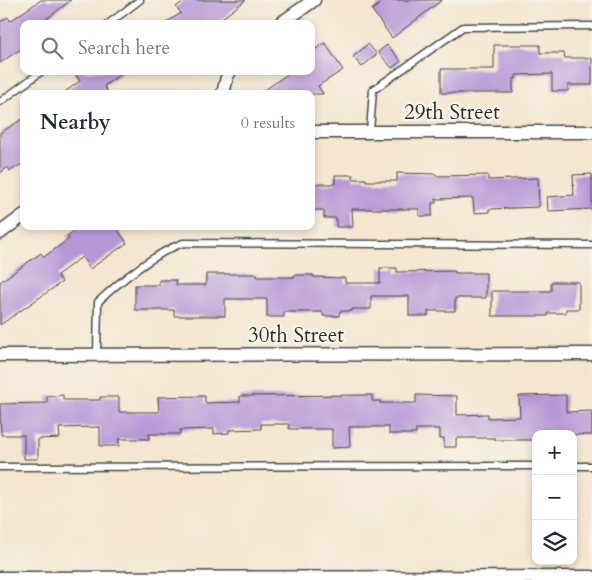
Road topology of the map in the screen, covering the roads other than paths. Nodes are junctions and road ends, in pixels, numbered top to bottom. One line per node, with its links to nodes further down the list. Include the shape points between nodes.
1 (140, 0): 3 (lane)
2 (314, 0): 4 (street)
3 (113, 20)
4 (286, 20)
5 (592, 26): 11 (lane, via 463,27 373,90)
6 (37, 75): 9 (lane)
7 (228, 75): 8 (street)
8 (224, 90)
9 (0, 102)
10 (315, 132): 11 (street, 29th Street)
11 (370, 132): 12 (street, 29th Street)
12 (592, 132)
13 (20, 218): 14 (street)
14 (0, 233)
15 (592, 245): 18 (lane, via 183,242 167,248 98,302)
16 (592, 354): 18 (street, 30th Street)
17 (0, 355): 18 (street, 30th Street)
18 (97, 355)
19 (0, 466): 20 (lane)
20 (532, 466)
21 (577, 466): 22 (lane)
22 (592, 466)
23 (592, 577): 25 (street)
24 (0, 578): 25 (street)
25 (455, 578)

